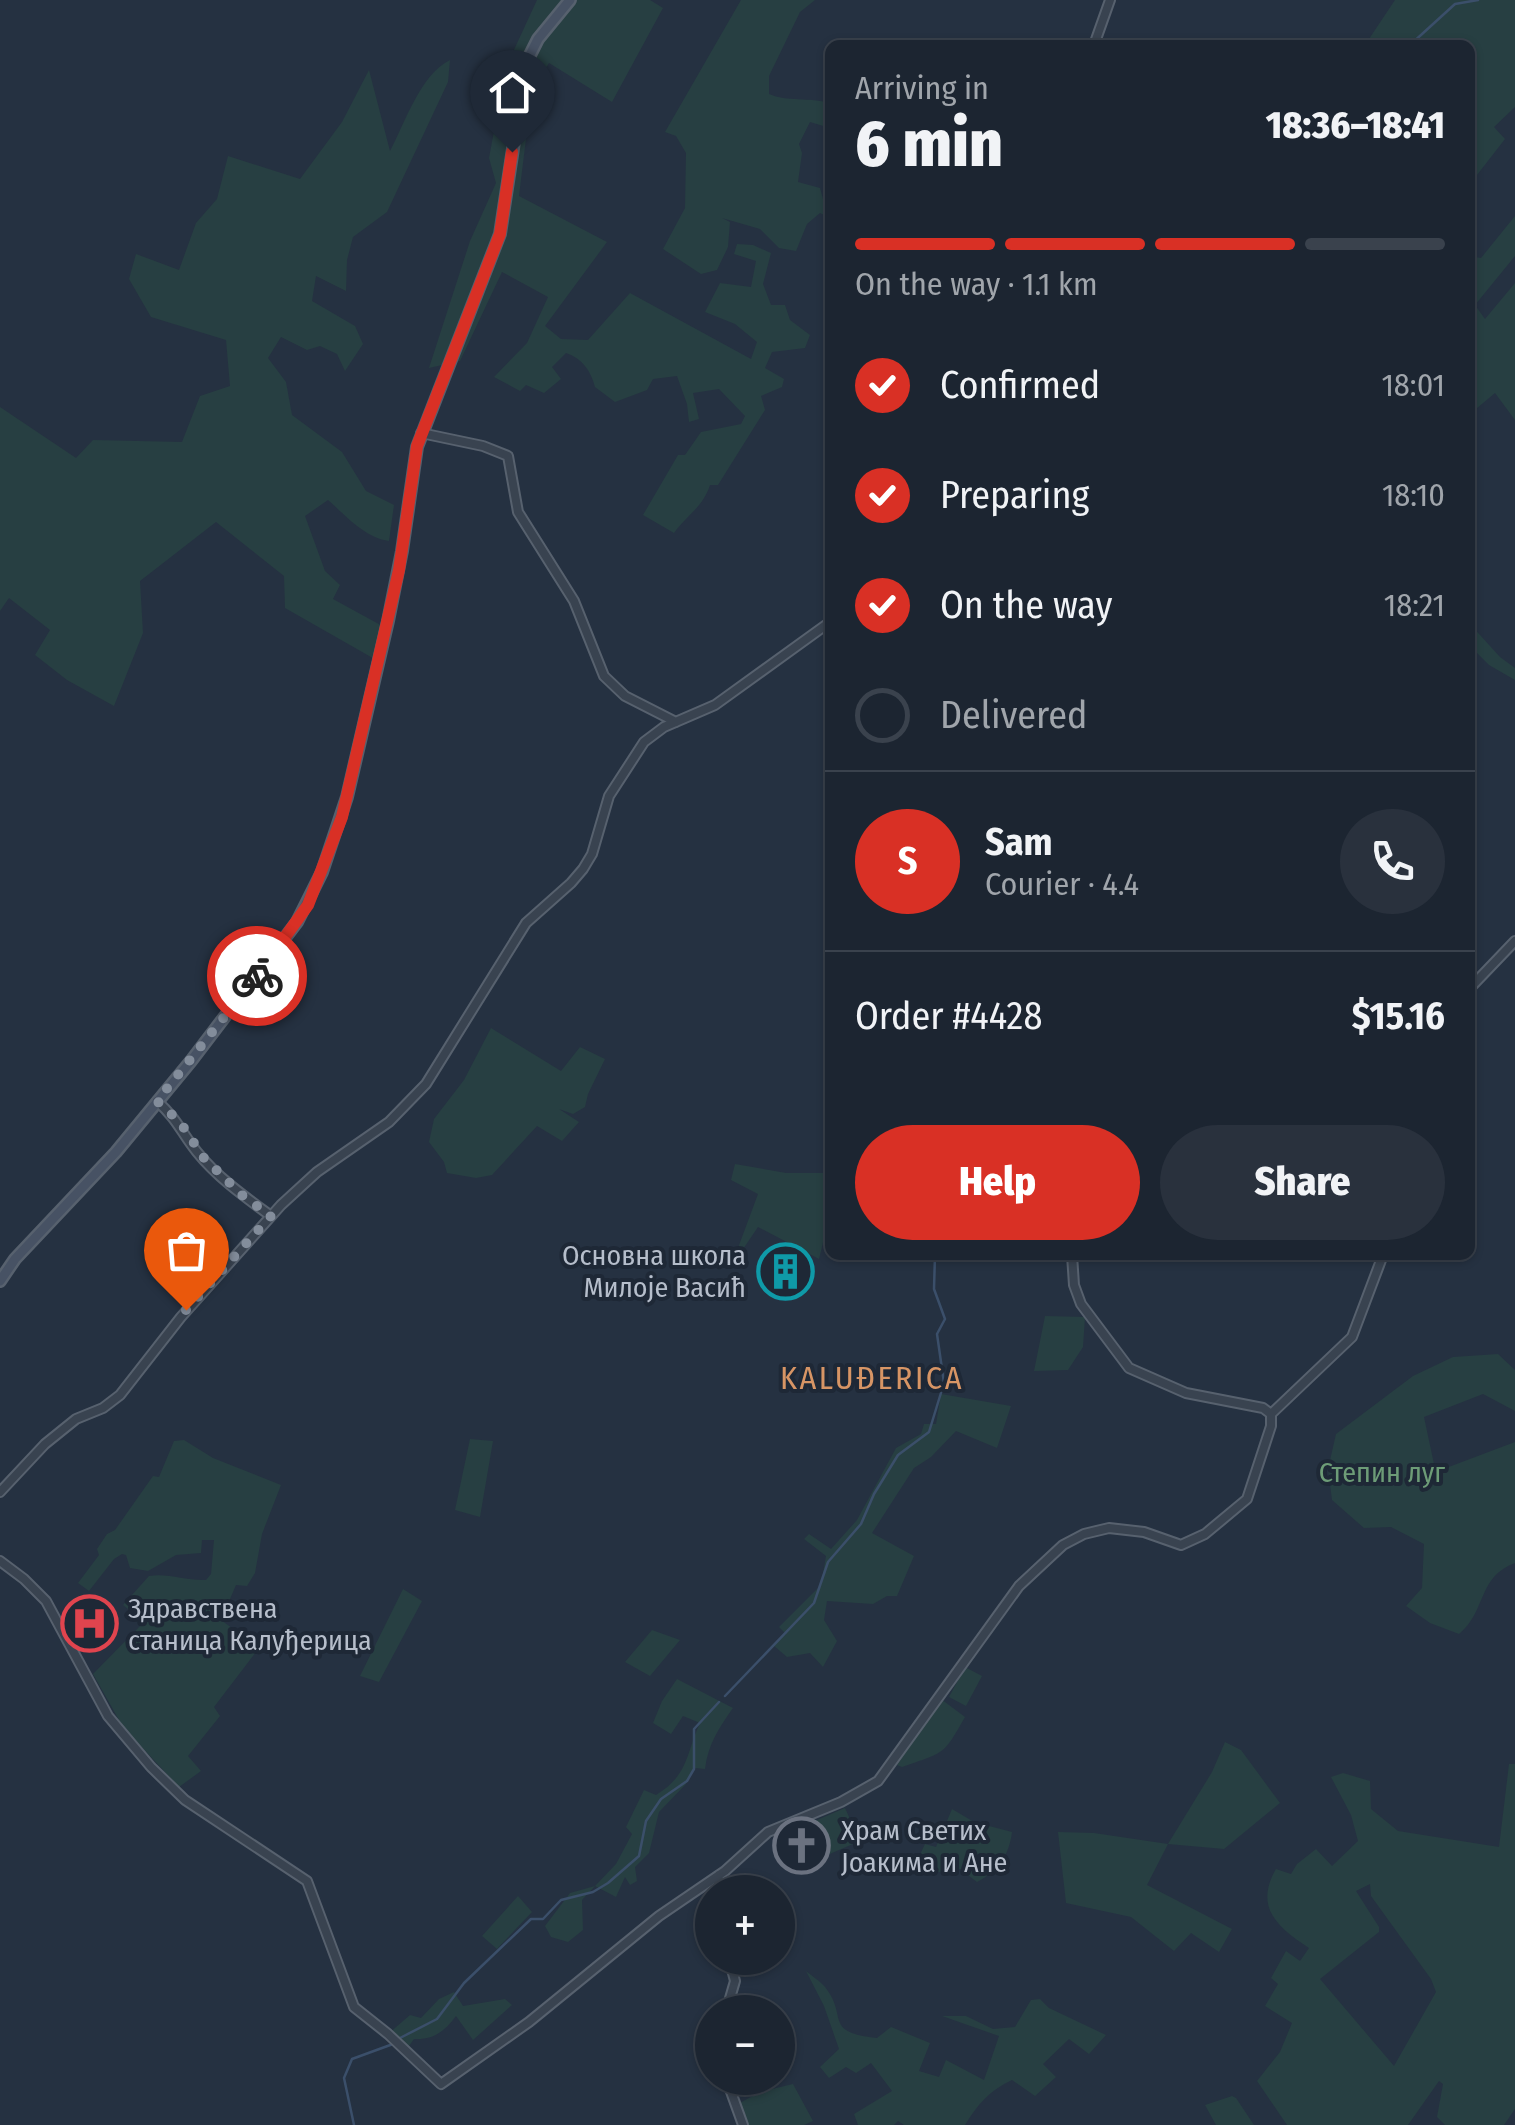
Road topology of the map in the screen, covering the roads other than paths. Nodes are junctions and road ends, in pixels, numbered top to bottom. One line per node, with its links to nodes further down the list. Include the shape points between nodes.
1 (570, 0): 4 (main road, via 526,63 500,234)
2 (1110, 0): 3 (street)
3 (1096, 40)
4 (421, 433): 6 (street, via 508,456 516,508 574,601 604,676); 9 (main road, via 386,628 342,817 322,872 280,947)
5 (825, 626): 6 (street, via 714,705)
6 (676, 722): 10 (street, via 649,736 626,766 590,858 526,923 426,1084)
7 (1515, 941): 8 (street)
8 (1475, 983)
9 (157, 1101): 10 (street, via 204,1158); 13 (main road)
10 (271, 1216): 15 (street, via 120,1395 45,1444)
11 (1072, 1260): 14 (street, via 1082,1307 1129,1368 1186,1392)
12 (1382, 1260): 14 (street, via 1352,1338)
13 (0, 1281)
14 (1271, 1414): 17 (street, via 1252,1489 1232,1513 1181,1545 1109,1528 1069,1541 1020,1586 881,1778 772,1830)
15 (0, 1492)
16 (0, 1561): 18 (street, via 46,1602 108,1716 151,1766 186,1800 306,1881 354,2007 441,2084)
17 (718, 1875)
18 (695, 1891)
19 (732, 2095): 20 (street)
20 (742, 2125)

